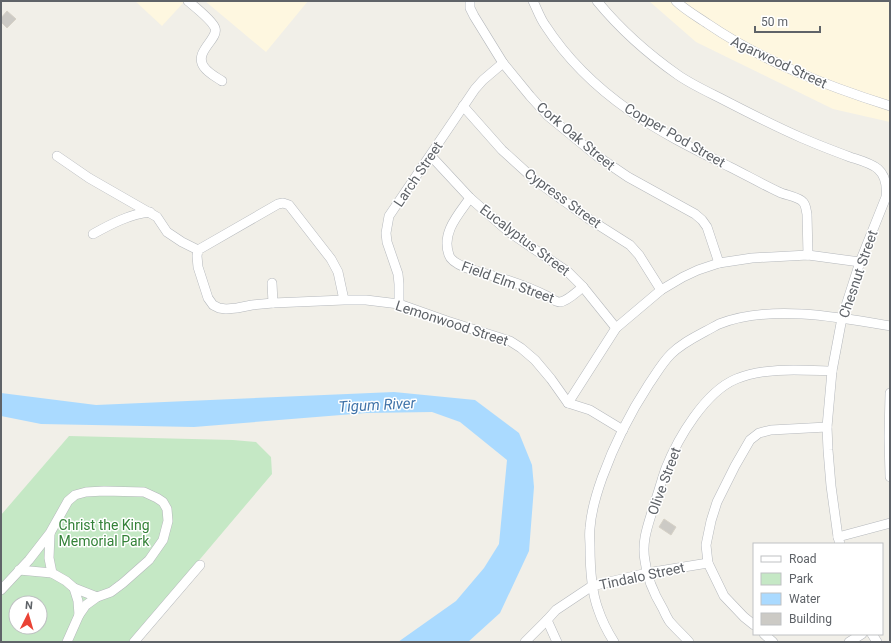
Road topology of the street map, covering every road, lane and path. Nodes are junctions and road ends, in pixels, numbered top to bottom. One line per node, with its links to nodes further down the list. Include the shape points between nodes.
1 (188, 1): 7 (street, via 215,27 214,35 202,53 202,60 204,67)
2 (470, 1): 6 (street, Cork Oak Street, via 474,16)
3 (533, 1): 16 (street, Copper Pod Street, via 558,44 596,84 631,112 711,158 803,202 807,214)
4 (597, 1): 17 (street, Chesnut Street, via 628,34 678,76 801,138 877,168 885,182 886,197)
5 (676, 1): 9 (street, Agarwood Street, via 730,39 780,64 818,82)
6 (503, 63): 8 (street, Larch Street, via 483,80); 18 (street, Cork Oak Street, via 548,116 597,156 702,220 707,227)
7 (222, 81)
8 (463, 106): 11 (street, Larch Street); 21 (street, Cypress Street, via 502,150 535,180 589,219 630,244 640,255)
9 (890, 106)
10 (57, 156): 13 (street, via 89,178)
11 (430, 156): 12 (street, Eucalyptus Street); 24 (street, Larch Street, via 387,224 387,242 398,274)
12 (470, 198): 20 (street, Eucalyptus Street, via 509,232 568,272); 20 (street, Field Elm Street, via 447,236 448,254 454,262 518,283 556,301 566,300)
13 (150, 212): 14 (street, via 134,215); 15 (street, via 158,217 167,232)
14 (93, 234)
15 (198, 250): 22 (street, via 278,204 289,205 331,259 338,272); 23 (street, Lemonwood Street, via 198,267 208,298 213,305 226,309)
16 (808, 255): 17 (street); 18 (street)
17 (860, 262): 25 (street, Chesnut Street)
18 (718, 263): 21 (street, via 683,277)
19 (272, 283): 23 (street)
20 (583, 287): 27 (street, Eucalyptus Street)
21 (661, 290): 27 (street)
22 (344, 300): 23 (street, Lemonwood Street); 24 (street, Lemonwood Street)
23 (273, 303)
24 (399, 304): 30 (street, Lemonwood Street, via 521,348 552,379)
25 (842, 318): 26 (street); 28 (street, Chesnut Street); 32 (street, via 767,314 719,324 670,355 637,402)
26 (890, 326)
27 (616, 328): 30 (street)
28 (832, 371): 31 (street, Chesnut Street); 41 (street, Olive Street, via 791,370 757,373 736,379 722,387 706,402 679,440 666,468 645,533 644,560)
29 (890, 393): 33 (street)
30 (568, 402): 32 (street, via 590,410)
31 (828, 427): 36 (street, Chesnut Street, via 829,469); 37 (street, via 771,430 759,433 750,440 717,502 710,521 706,545)
32 (623, 430): 42 (street, via 594,502 590,528)
33 (890, 477)
34 (890, 523): 36 (street)
35 (50, 533): 39 (street); 40 (street, via 49,558); 45 (street, via 66,504 75,495 104,491 144,492 163,502 167,509 168,521 163,540 150,560 111,592)
36 (839, 540)
37 (708, 562): 41 (street, Tindalo Street); 48 (street, via 724,596)
38 (200, 565): 52 (street)
39 (19, 570): 40 (street); 44 (street)
40 (52, 573): 43 (street)
41 (647, 573): 42 (street, Tindalo Street); 56 (street, Olive Street, via 654,594 670,622)
42 (592, 586): 47 (street, Tindalo Street, via 556,610); 55 (street, via 597,608)
43 (74, 588): 45 (street); 46 (street)
44 (1, 590)
45 (97, 598): 46 (street, via 86,605)
46 (79, 615): 51 (street)
47 (547, 620): 53 (street, Tindalo Street); 54 (street)
48 (753, 624)
49 (765, 635): 57 (street)
50 (860, 635): 58 (street)
51 (67, 642)
52 (134, 642)
53 (525, 642)
54 (557, 642)
55 (614, 642)
56 (689, 642)
57 (773, 642)
58 (849, 642)

